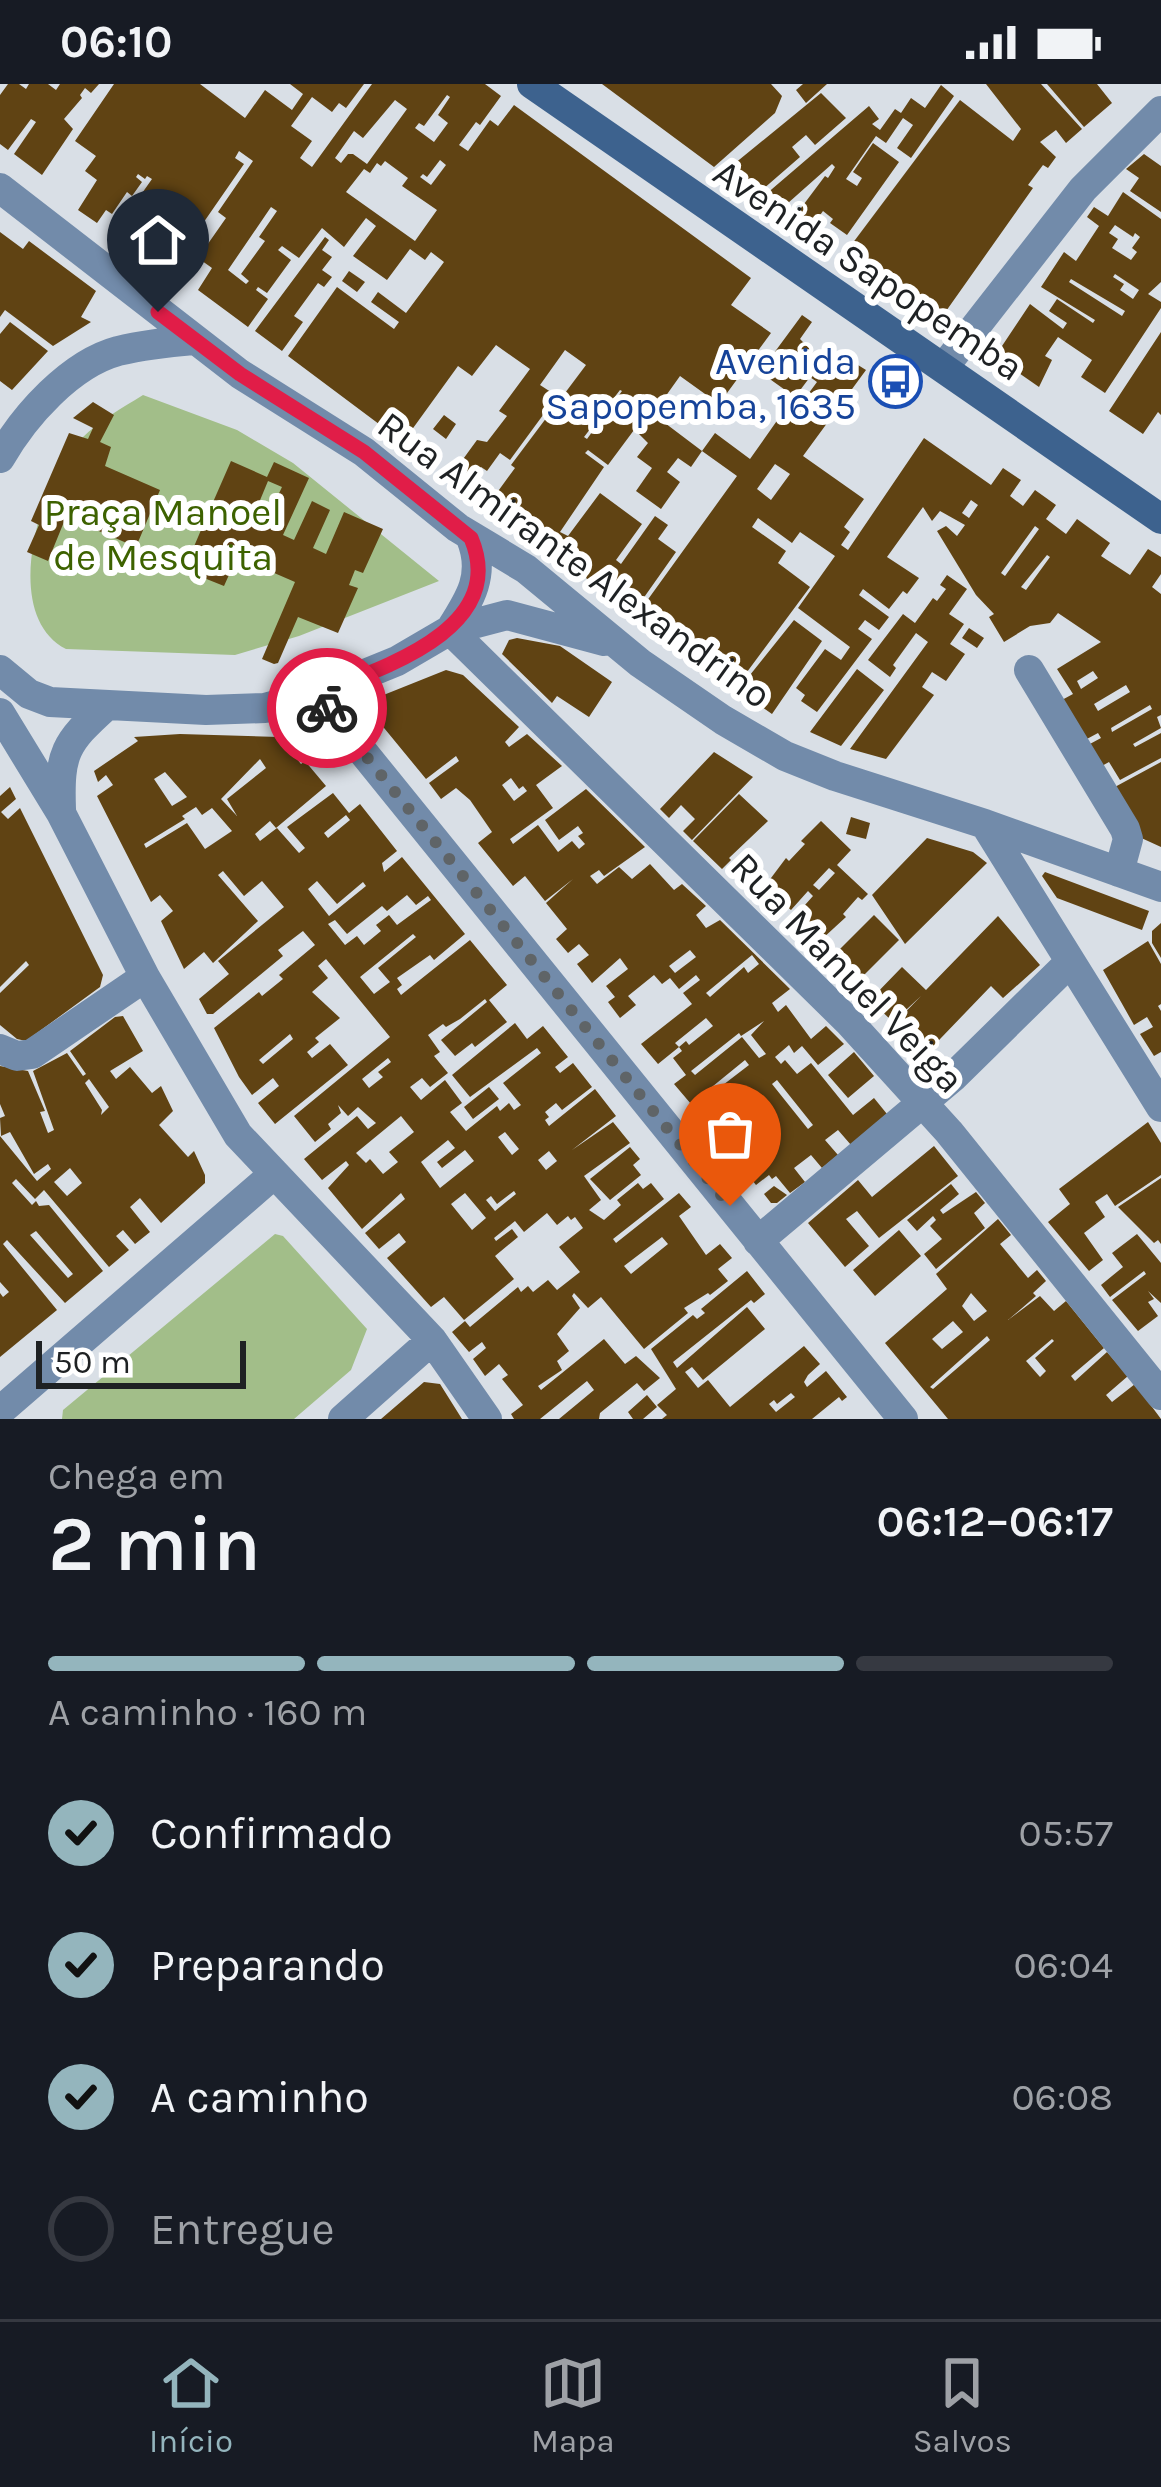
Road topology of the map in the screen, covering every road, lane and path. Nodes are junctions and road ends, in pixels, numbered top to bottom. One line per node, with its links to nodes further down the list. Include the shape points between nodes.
1 (532, 84): 5 (main road, Avenida Sapopemba)
2 (1161, 111): 5 (street, via 1083,189)
3 (0, 188): 4 (street, Rua Almirante Alexandrino)
4 (194, 340): 6 (street, via 113,352 77,372); 8 (street, Rua Almirante Alexandrino, via 364,452)
5 (944, 367): 7 (main road, Avenida Sapopemba)
6 (0, 458)
7 (1161, 519)
8 (471, 538): 9 (street, via 477,576); 10 (street, Rua Almirante Alexandrino, via 526,569)
9 (450, 630): 10 (street, via 507,615); 13 (street, via 397,662); 23 (street, Rua Manuel Veiga)
10 (616, 644): 17 (street, Rua Almirante Alexandrino, via 785,757)
11 (0, 670): 14 (street, via 50,702)
12 (1029, 670): 18 (street, via 1125,830)
13 (316, 694): 14 (street, via 265,708); 26 (street)
14 (106, 706): 16 (street, via 65,749)
15 (0, 713): 16 (street)
16 (61, 813): 21 (street)
17 (985, 824): 18 (street, Rua Almirante Alexandrino); 20 (street)
18 (1119, 872): 19 (street, Rua Almirante Alexandrino)
19 (1161, 887)
20 (1070, 962): 23 (street); 24 (street)
21 (145, 977): 22 (street, via 32,1054); 25 (street, via 227,1118)
22 (0, 1049)
23 (923, 1103): 26 (street); 28 (street, Rua Manuel Veiga)
24 (1161, 1108)
25 (274, 1174): 27 (street); 29 (street)
26 (758, 1241): 32 (street)
27 (432, 1340): 30 (street); 31 (street)
28 (1161, 1395)
29 (0, 1411)
30 (343, 1419)
31 (488, 1419)
32 (903, 1419)

